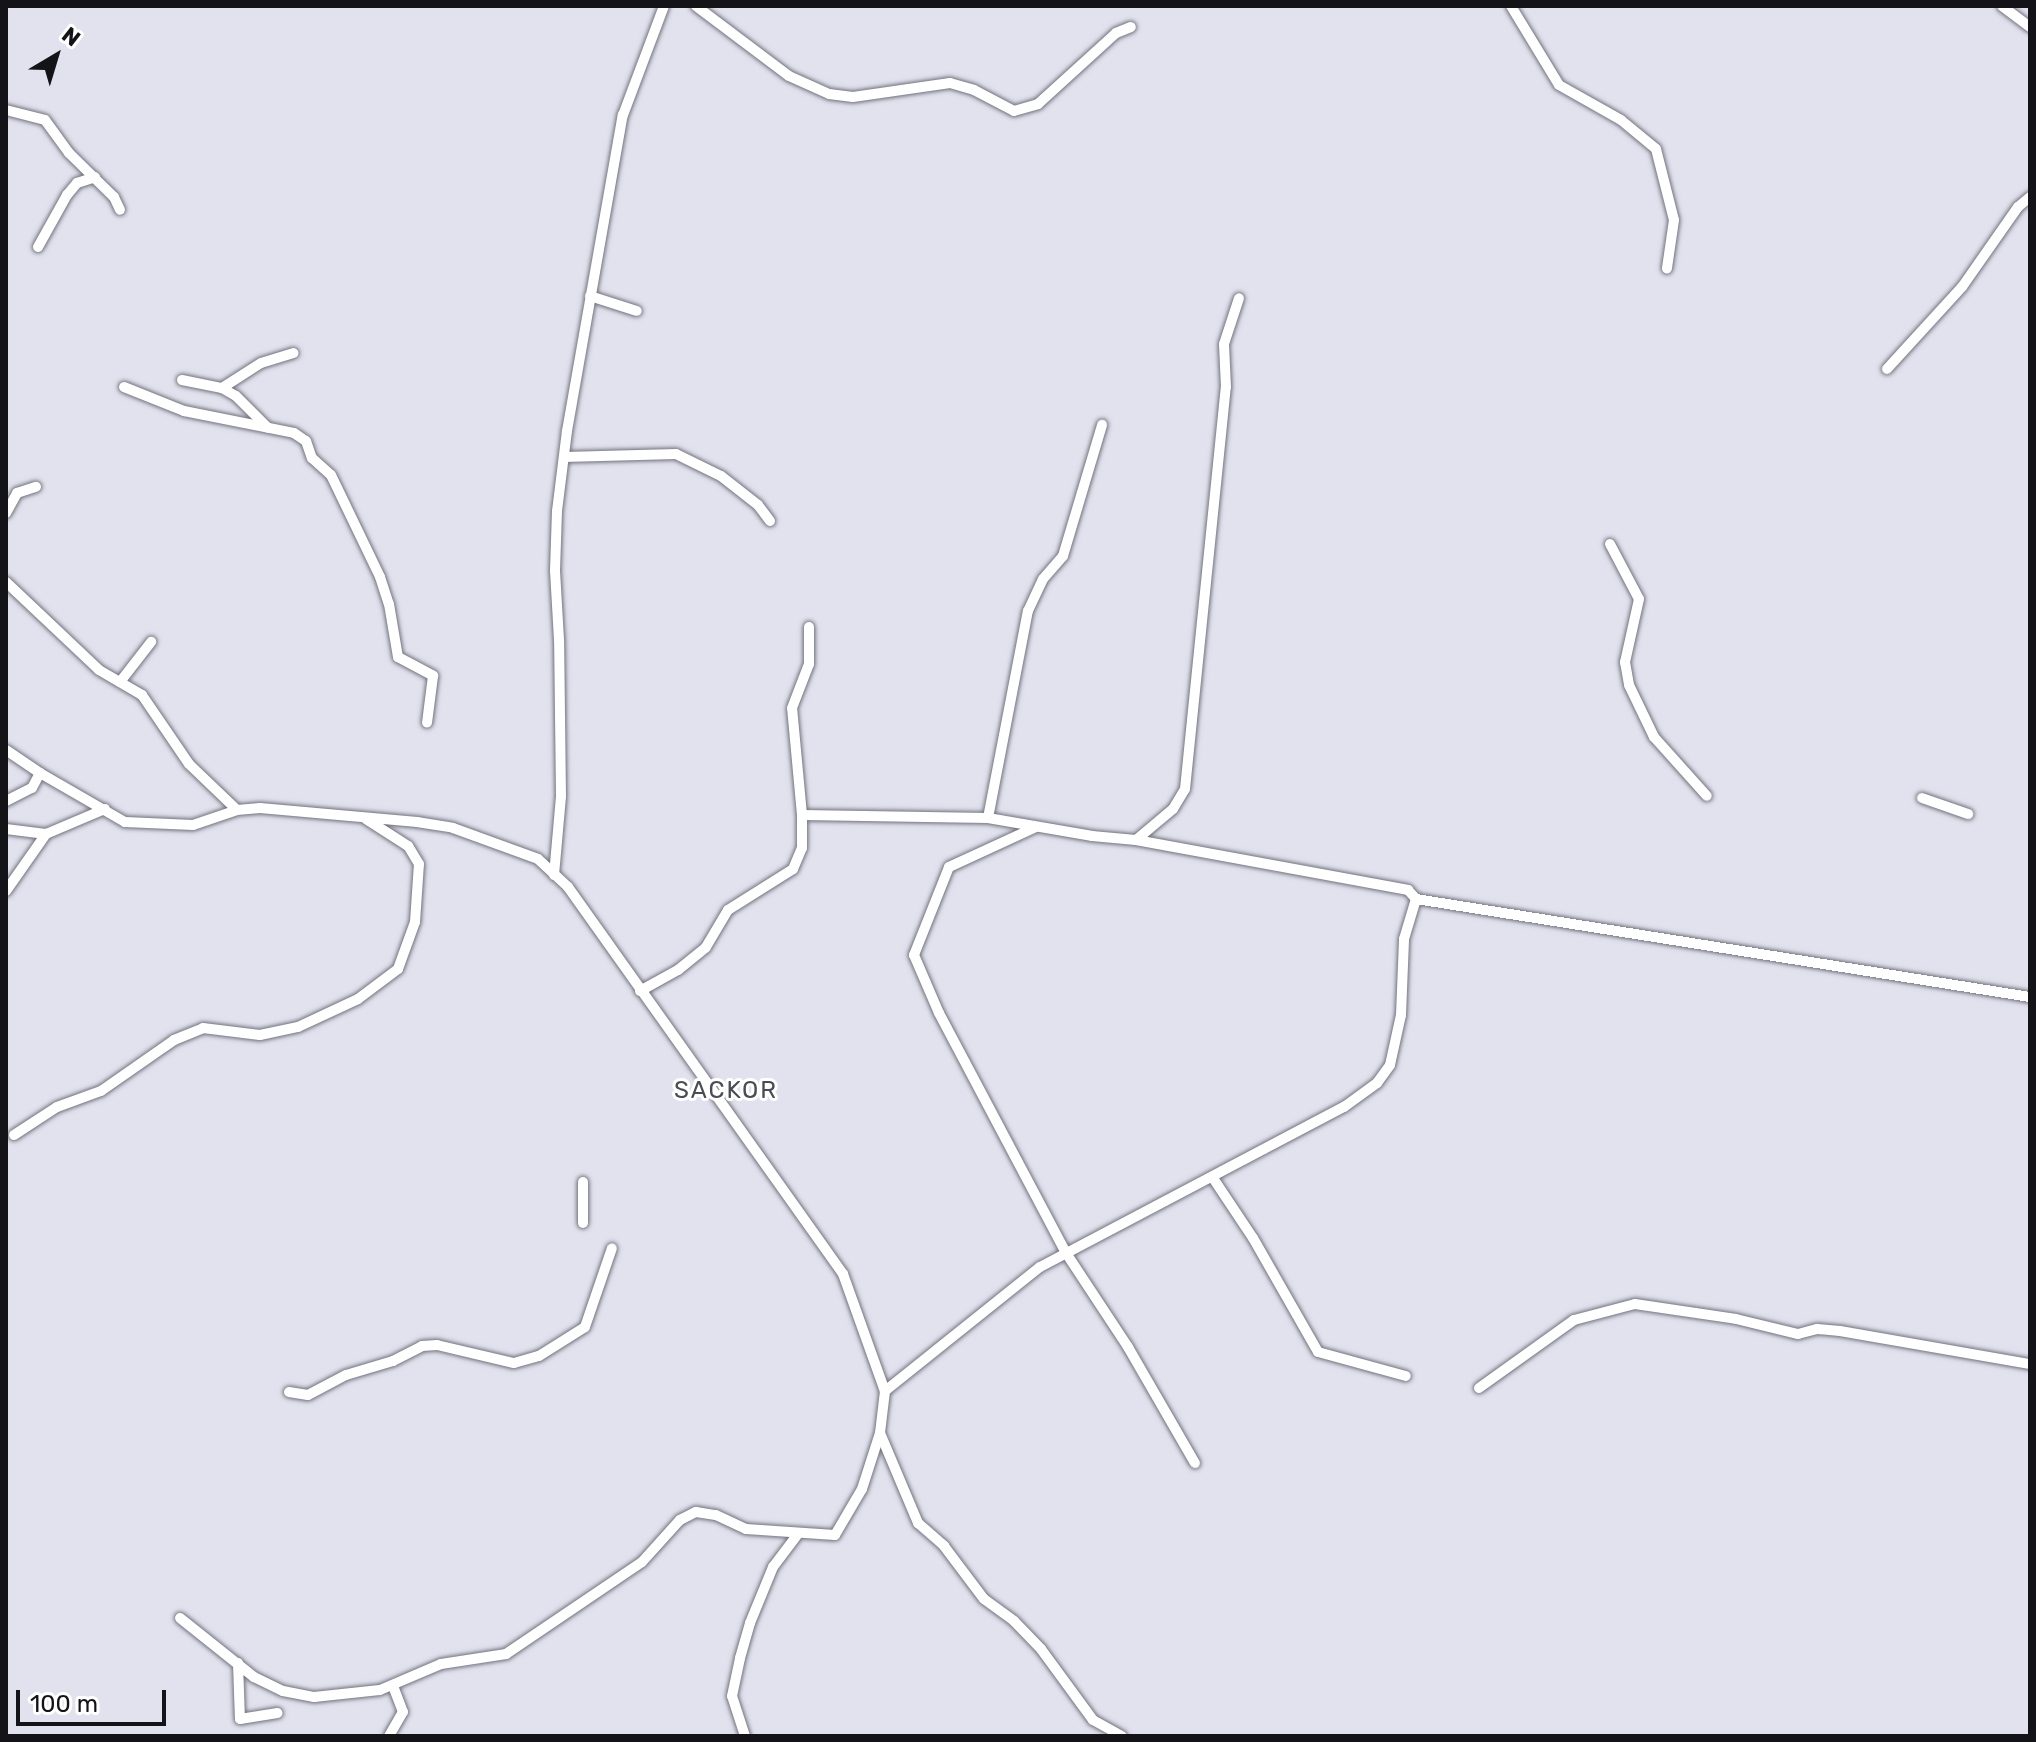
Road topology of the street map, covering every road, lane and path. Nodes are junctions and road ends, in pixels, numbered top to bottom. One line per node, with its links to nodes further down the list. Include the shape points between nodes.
1 (664, 6): 13 (street, via 623,115)
2 (696, 6): 5 (street, via 789,76 829,94 853,97 950,83 1014,111 1038,104 1116,33)
3 (1511, 6): 12 (street, via 1559,85 1621,120 1656,149 1674,220)
4 (2002, 6): 6 (street)
5 (1131, 27)
6 (2030, 27)
7 (6, 110): 8 (street, via 45,120)
8 (95, 177): 10 (street); 11 (street, via 77,183 67,195)
9 (2030, 197): 17 (street, via 1962,287)
10 (120, 210)
11 (38, 247)
12 (1667, 268)
13 (590, 296): 15 (street); 23 (street)
14 (1239, 298): 49 (street, via 1224,344 1226,387 1185,789 1173,809)
15 (637, 311)
16 (293, 353): 20 (street, via 261,363)
17 (1887, 369)
18 (182, 380): 20 (street)
19 (124, 387): 22 (street, via 184,411)
20 (222, 388): 22 (street)
21 (1102, 425): 44 (street, via 1063,556 1043,579 1028,611)
22 (268, 428): 32 (street, via 306,441 312,458 331,475 380,577 398,657 433,676)
23 (564, 457): 26 (street, via 676,454 721,476); 50 (street, via 555,571 561,796)
24 (36, 487): 25 (street, via 17,493)
25 (6, 513)
26 (770, 521)
27 (1610, 544): 35 (street, via 1639,599 1625,662 1629,685 1654,737)
28 (6, 582): 31 (street, via 99,670)
29 (809, 627): 42 (street, via 809,664 792,708)
30 (151, 642): 31 (street)
31 (120, 682): 40 (street, via 142,695 189,764)
32 (427, 723)
33 (6, 750): 34 (street)
34 (40, 773): 37 (street, via 32,788); 38 (street)
35 (1707, 796)
36 (1922, 798): 41 (street)
37 (6, 801)
38 (87, 801): 39 (street); 45 (street)
39 (105, 809): 40 (street, via 125,822 147,825 193,825); 45 (street)
40 (237, 810): 43 (street)
41 (1968, 814)
42 (802, 815): 44 (street); 53 (street, via 802,848 793,869 728,910 706,947)
43 (364, 817): 50 (street, via 453,828 538,859); 55 (street, via 408,846 419,864 415,922 398,969 358,999 298,1027 260,1035 203,1028 174,1040 101,1091 57,1107)
44 (988, 818): 46 (street)
45 (75, 821): 48 (street)
46 (1037, 826): 49 (street); 60 (street, via 949,867 914,955 939,1013)
47 (6, 829): 48 (street)
48 (46, 834): 51 (street)
49 (1136, 840): 52 (street, via 1408,890)
50 (554, 875): 53 (street, via 568,887)
51 (6, 891)
52 (1416, 899): 54 (street, via 1726,943); 56 (street, via 1404,939 1401,1015 1390,1065 1377,1083 1344,1107)
53 (640, 991): 64 (street, via 843,1274)
54 (2030, 997)
55 (14, 1135)
56 (1213, 1178): 60 (street); 62 (street, via 1318,1352)
57 (583, 1182): 58 (street)
58 (583, 1223)
59 (612, 1248): 65 (street, via 585,1327 539,1356 514,1363 422,1346 308,1395)
60 (1066, 1253): 64 (street, via 1040,1267); 67 (street)
61 (2030, 1364): 63 (street, via 1840,1331 1798,1334 1635,1304 1574,1320)
62 (1406, 1376)
63 (1479, 1388)
64 (885, 1391): 66 (street)
65 (289, 1392)
66 (880, 1433): 68 (street, via 862,1489 835,1535); 73 (street, via 918,1523 944,1546 984,1599 1041,1649)
67 (1195, 1463)
68 (798, 1534): 71 (street, via 746,1529 702,1511 686,1515 642,1562 506,1654 441,1664); 75 (street, via 773,1567 740,1658 732,1696)
69 (180, 1618): 70 (street)
70 (238, 1663): 71 (street, via 283,1691 314,1697); 72 (street, via 240,1719)
71 (393, 1686): 74 (street, via 403,1712)
72 (278, 1713)
73 (1093, 1720): 76 (street); 77 (street)
74 (389, 1736)
75 (745, 1736)
76 (1106, 1736)
77 (1122, 1736)

